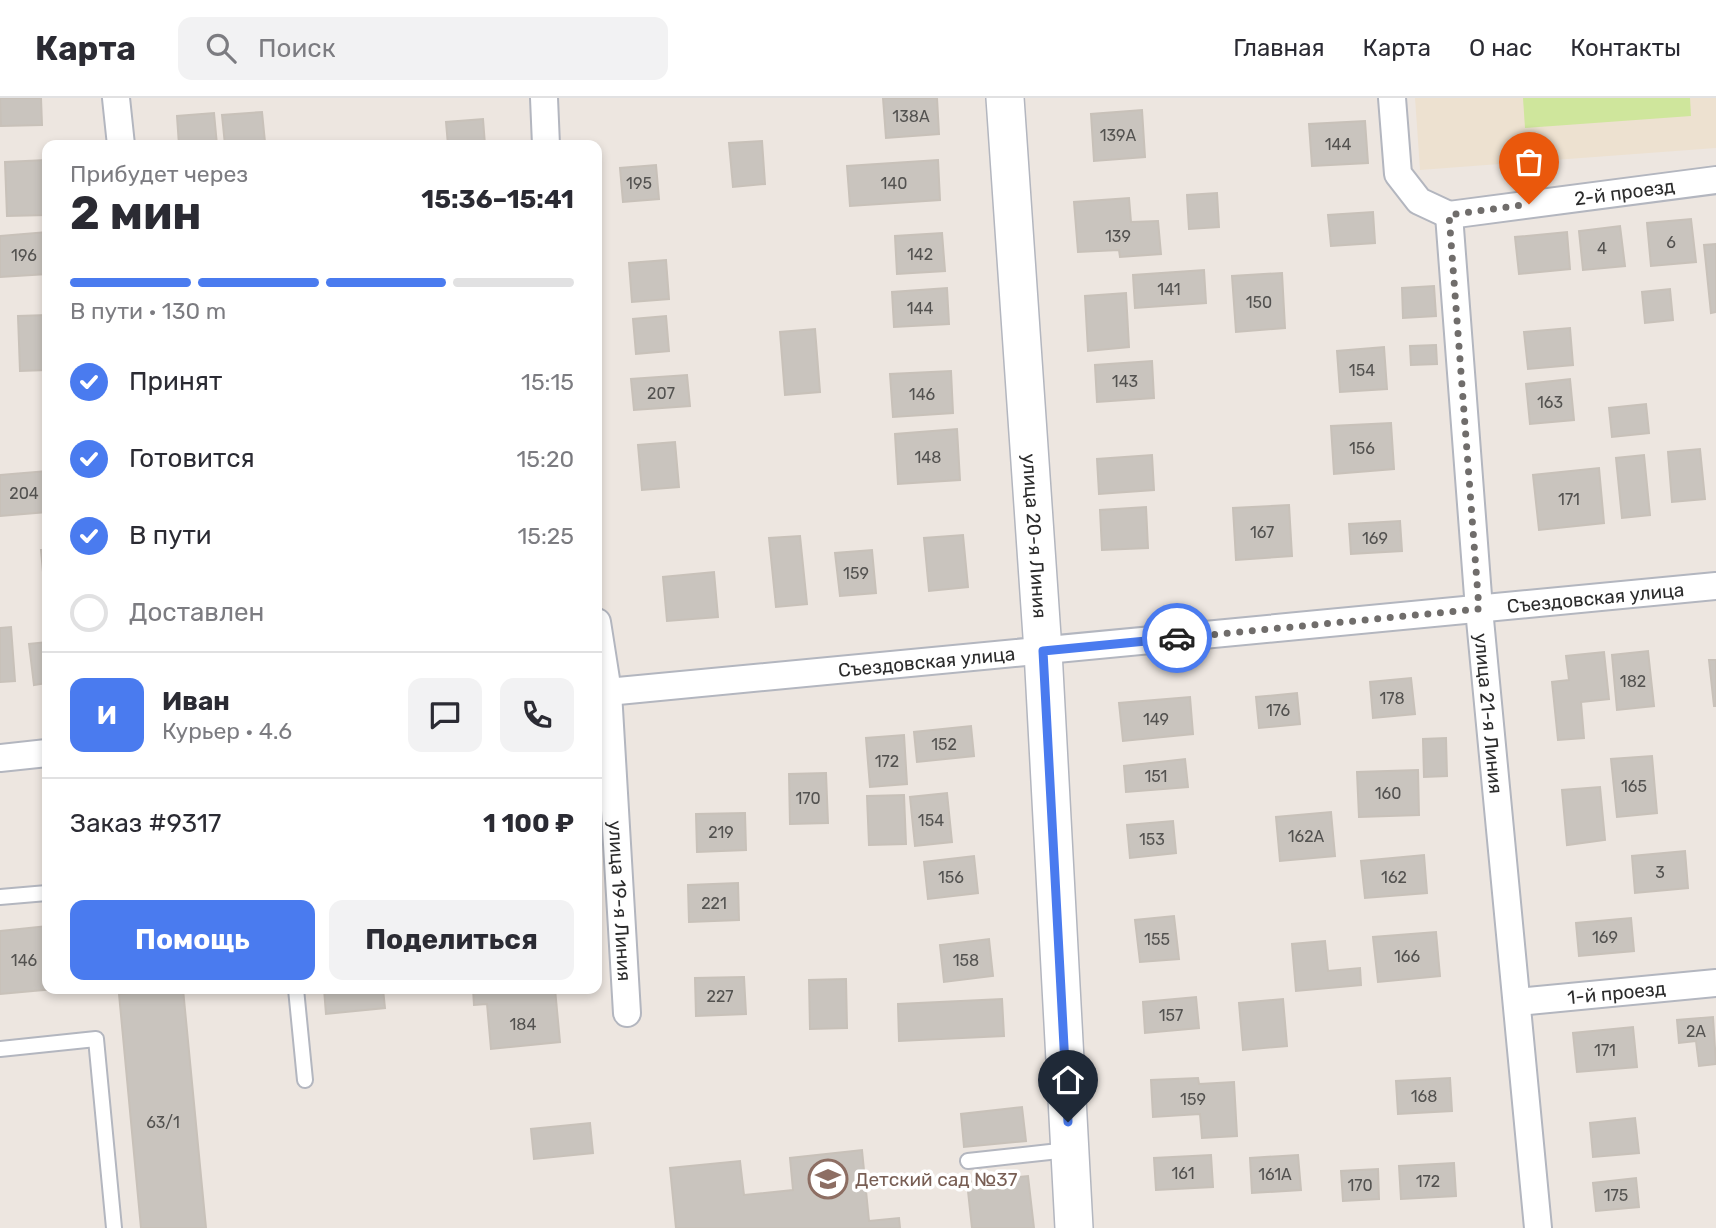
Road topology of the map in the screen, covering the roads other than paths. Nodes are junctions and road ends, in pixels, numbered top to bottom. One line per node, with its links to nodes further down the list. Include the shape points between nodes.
1 (116, 98): 5 (street)
2 (544, 98): 6 (street)
3 (1005, 98): 11 (main road, улица 20-я Линия)
4 (1392, 98): 8 (street, via 1398,174 1419,201)
5 (120, 140)
6 (546, 140)
7 (1716, 180): 8 (street, 2-й проезд)
8 (1449, 215): 10 (street, улица 21-я Линия)
9 (1716, 586): 10 (street, Съездовская улица)
10 (1479, 609): 11 (street, Съездовская улица); 19 (street, улица 21-я Линия)
11 (1043, 651): 12 (street, Съездовская улица); 23 (main road, улица 20-я Линия)
12 (602, 692): 20 (street, улица 19-я Линия)
13 (42, 754): 14 (street)
14 (0, 758)
15 (42, 893): 16 (lane)
16 (0, 897)
17 (1716, 983): 19 (street, 1-й проезд)
18 (296, 994): 22 (lane)
19 (1517, 1002): 27 (street, улица 21-я Линия)
20 (627, 1013)
21 (0, 1048): 25 (lane, via 96,1039)
22 (305, 1080)
23 (1070, 1150): 24 (lane); 26 (main road, улица 20-я Линия)
24 (968, 1161)
25 (114, 1228)
26 (1074, 1228)
27 (1538, 1228)

